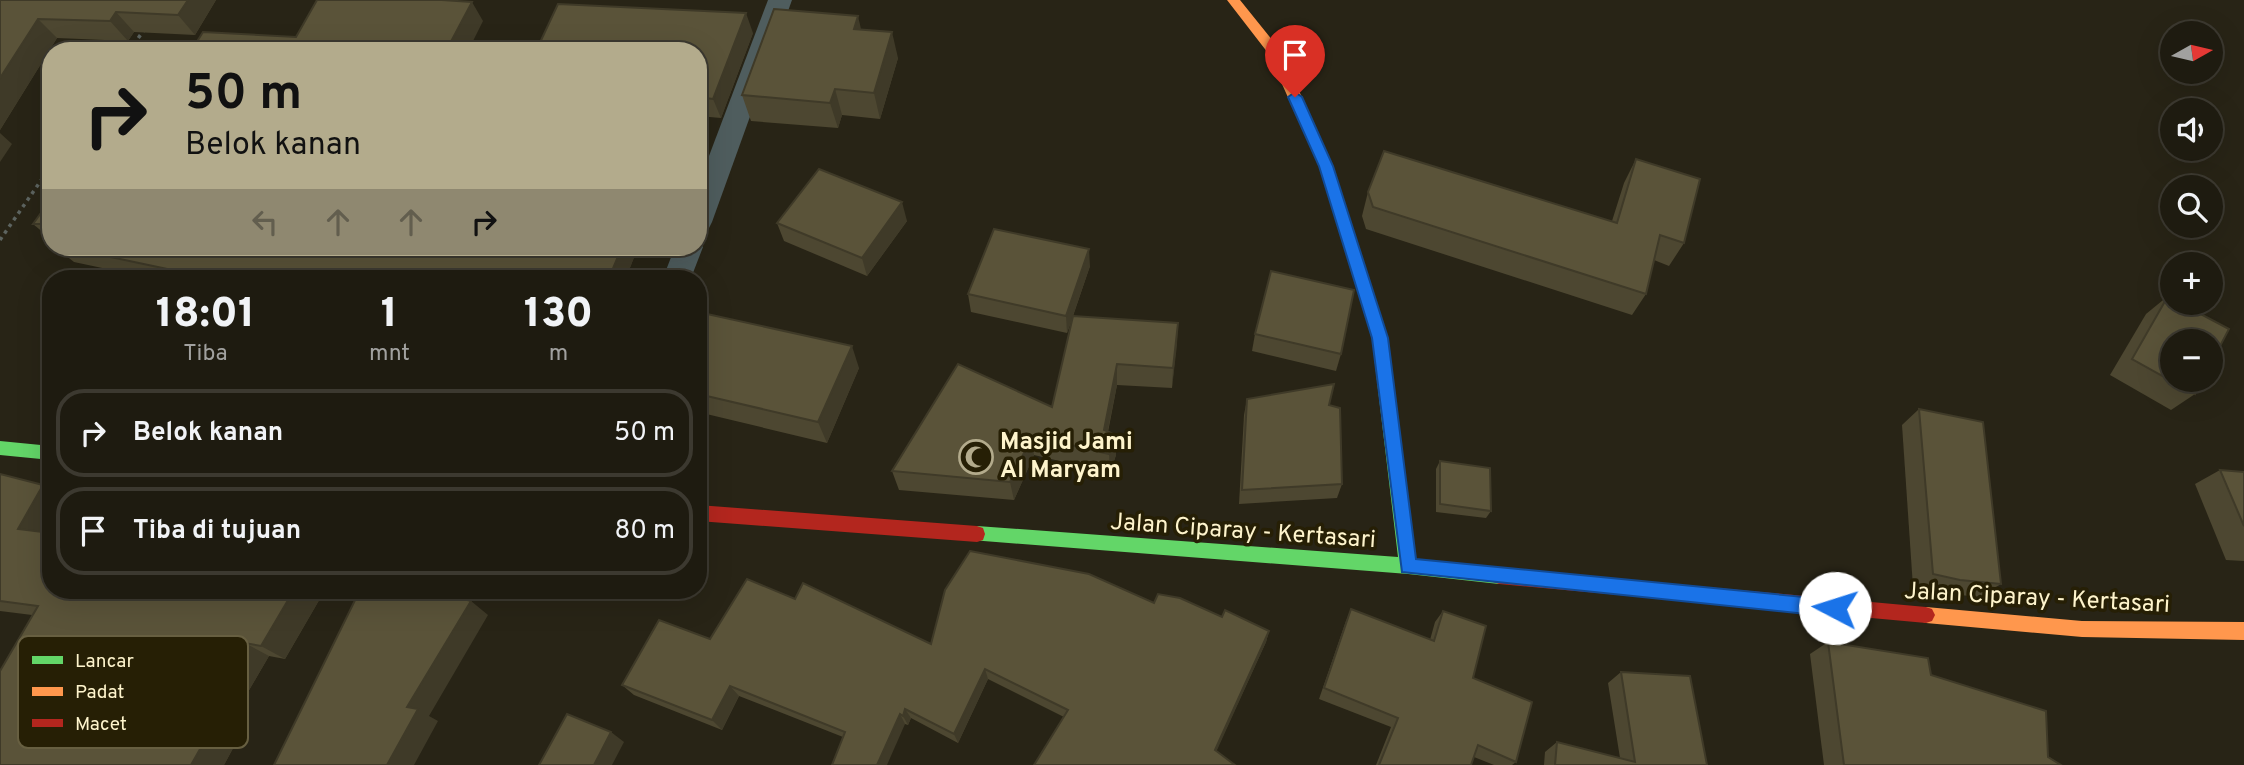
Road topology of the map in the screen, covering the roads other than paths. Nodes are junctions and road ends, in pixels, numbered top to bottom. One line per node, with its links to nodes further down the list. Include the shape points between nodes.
1 (780, 0): 3 (lane)
2 (1233, 0): 7 (main road, via 1274,51 1326,166 1380,338)
3 (707, 198)
4 (0, 448): 5 (main road)
5 (42, 451)
6 (707, 514): 7 (main road, Jalan Ciparay - Kertasari)
7 (1408, 566): 8 (main road, Jalan Ciparay - Kertasari, via 1965,620 2082,629)
8 (2244, 631)

